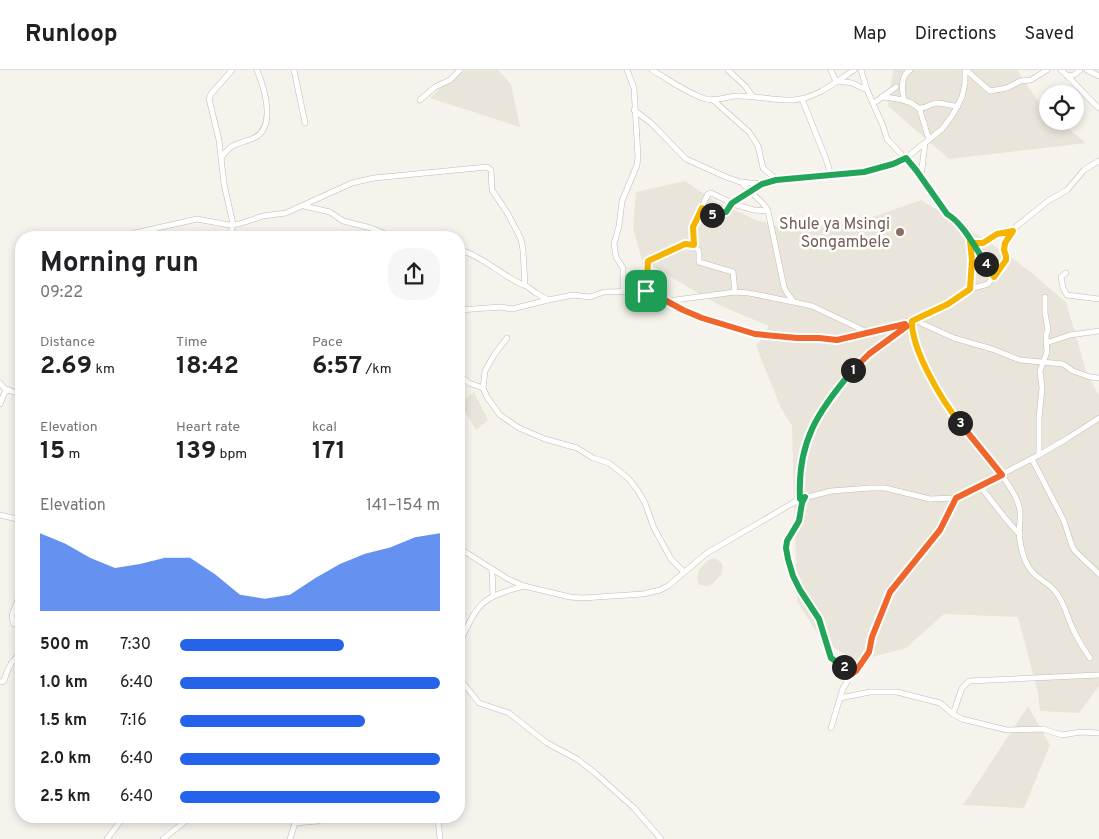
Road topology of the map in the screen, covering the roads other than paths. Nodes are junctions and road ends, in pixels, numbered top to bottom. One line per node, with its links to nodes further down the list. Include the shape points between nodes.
1 (232, 70): 35 (street, via 209,99)
2 (256, 70): 35 (street, via 266,102 267,120 257,136 233,145)
3 (294, 70): 33 (street)
4 (460, 70): 25 (street)
5 (627, 70): 32 (street, via 634,88)
6 (652, 70): 26 (street, via 695,95)
7 (728, 70): 22 (street)
8 (831, 70): 18 (street)
9 (861, 70): 21 (street)
10 (910, 70): 27 (street, via 905,74 902,85)
11 (1047, 70): 29 (street, via 1034,79 990,91 965,70)
12 (1061, 70): 16 (street)
13 (1080, 70): 16 (street)
14 (1087, 70): 17 (street)
15 (852, 71): 18 (street); 19 (street)
16 (1067, 76): 31 (street)
17 (1099, 76)
18 (837, 82): 19 (street); 24 (street)
19 (855, 84): 21 (street)
20 (896, 86): 23 (street)
21 (867, 90): 28 (street)
22 (752, 96): 24 (street); 26 (street)
23 (882, 97): 27 (street); 28 (street)
24 (802, 99): 38 (street)
25 (420, 100)
26 (713, 100): 40 (street, via 749,132 758,146 764,168)
27 (904, 100): 30 (street)
28 (874, 103): 36 (street, via 887,139)
29 (958, 106): 30 (street, via 937,103); 34 (street, via 948,123)
30 (919, 108): 34 (street)
31 (1099, 108)
32 (634, 110): 41 (street, via 686,159); 61 (street, via 638,161 622,201 614,244 616,257 623,268)
33 (305, 123)
34 (927, 141): 36 (street); 39 (street, via 922,153)
35 (222, 157): 48 (street)
36 (906, 158): 38 (street, via 877,169); 39 (street)
37 (1098, 160): 52 (street, via 1084,170 1067,190 1048,201)
38 (831, 176): 40 (street)
39 (921, 177): 53 (street)
40 (776, 180): 42 (street)
41 (742, 182): 42 (street); 43 (street)
42 (762, 184): 43 (street)
43 (750, 193): 44 (street); 47 (street, via 764,203)
44 (732, 203): 46 (street, via 726,212 717,215 710,215); 46 (street, via 711,193); 47 (street)
45 (304, 206): 48 (street); 51 (street, via 330,212 343,221); 58 (street, via 345,186 366,180 488,167 492,190 521,239)
46 (702, 208): 54 (street, via 693,227)
47 (768, 212): 63 (street)
48 (233, 224): 49 (street, via 197,219); 50 (street)
49 (144, 231)
50 (232, 231)
51 (378, 231)
52 (1013, 231): 53 (street, via 997,234 983,243); 57 (street, via 1005,243 1006,260)
53 (971, 242): 57 (street); 59 (street)
54 (694, 245): 60 (street, via 685,244 648,261); 62 (street, via 699,251 700,263 733,272)
55 (465, 252): 58 (street)
56 (1066, 273): 65 (street, via 1061,280 1067,295)
57 (994, 277): 59 (street, via 988,284)
58 (526, 286): 66 (street)
59 (970, 289): 71 (street)
60 (646, 291): 61 (street); 68 (street)
61 (623, 292): 66 (street)
62 (735, 292): 67 (street); 68 (street)
63 (787, 293): 67 (street); 69 (street)
64 (1045, 297): 77 (street)
65 (1099, 299)
66 (548, 300): 70 (street, via 512,309)
67 (784, 300): 69 (street)
68 (668, 301): 74 (street, via 714,322 755,334 837,340)
69 (794, 302): 74 (street, via 812,306)
70 (465, 310)
71 (914, 320): 72 (street); 75 (street); 78 (street, via 954,338 1020,360)
72 (906, 325): 74 (street); 75 (street); 91 (street, via 859,364 814,422 802,458)
73 (1099, 331): 77 (street, via 1070,335)
74 (868, 332)
75 (912, 334): 89 (street, via 941,399)
76 (507, 338): 82 (street, via 487,366)
77 (1046, 343): 78 (street, via 1048,352)
78 (1044, 362): 79 (street, via 1063,364 1074,371); 87 (street, via 1040,373)
79 (1099, 378)
80 (465, 379): 82 (street)
81 (0, 383): 83 (street)
82 (483, 388): 98 (street, via 500,415 511,423 609,463 629,479 645,503 671,559)
83 (9, 390): 84 (street); 85 (street)
84 (15, 392)
85 (0, 404)
86 (1099, 418): 87 (street)
87 (1039, 455): 88 (street)
88 (1032, 459): 89 (street); 99 (street, via 1064,521 1072,546)
89 (1002, 475): 90 (street); 95 (street, via 1020,508)
90 (980, 486): 92 (street); 95 (street)
91 (803, 498): 92 (street, via 831,491 885,488 930,499); 98 (street, via 707,553); 108 (street, via 799,521 787,541 788,559 800,590 819,619 831,658 844,666)
92 (956, 498): 108 (street, via 940,530 890,592 869,652 856,671)
93 (0, 515): 94 (street)
94 (15, 519)
95 (1020, 535): 105 (street, via 1028,567 1055,591)
96 (465, 554): 97 (street)
97 (492, 570): 100 (street); 101 (street)
98 (684, 572): 100 (street, via 668,586 643,594 582,598)
99 (1099, 574)
100 (524, 586): 101 (street)
101 (493, 596): 104 (street, via 479,606)
102 (15, 607): 103 (street, via 12,615)
103 (15, 624)
104 (465, 632)
105 (1090, 658)
106 (15, 659): 109 (street, via 4,681)
107 (1099, 675): 112 (street, via 969,681 962,688)
108 (847, 677): 111 (street)
109 (0, 682)
110 (465, 686): 123 (street, via 479,703 509,713 547,744 595,772 634,808)
111 (840, 698): 112 (street, via 870,692 897,692 940,703); 113 (street)
112 (953, 714): 114 (street, via 1007,730 1047,730 1062,736)
113 (831, 728)
114 (1099, 733)
115 (119, 823): 119 (street)
116 (183, 823): 120 (street)
117 (295, 823): 121 (street)
118 (438, 823): 122 (street)
119 (107, 839)
120 (164, 839)
121 (290, 839)
122 (440, 839)
123 (661, 839)

